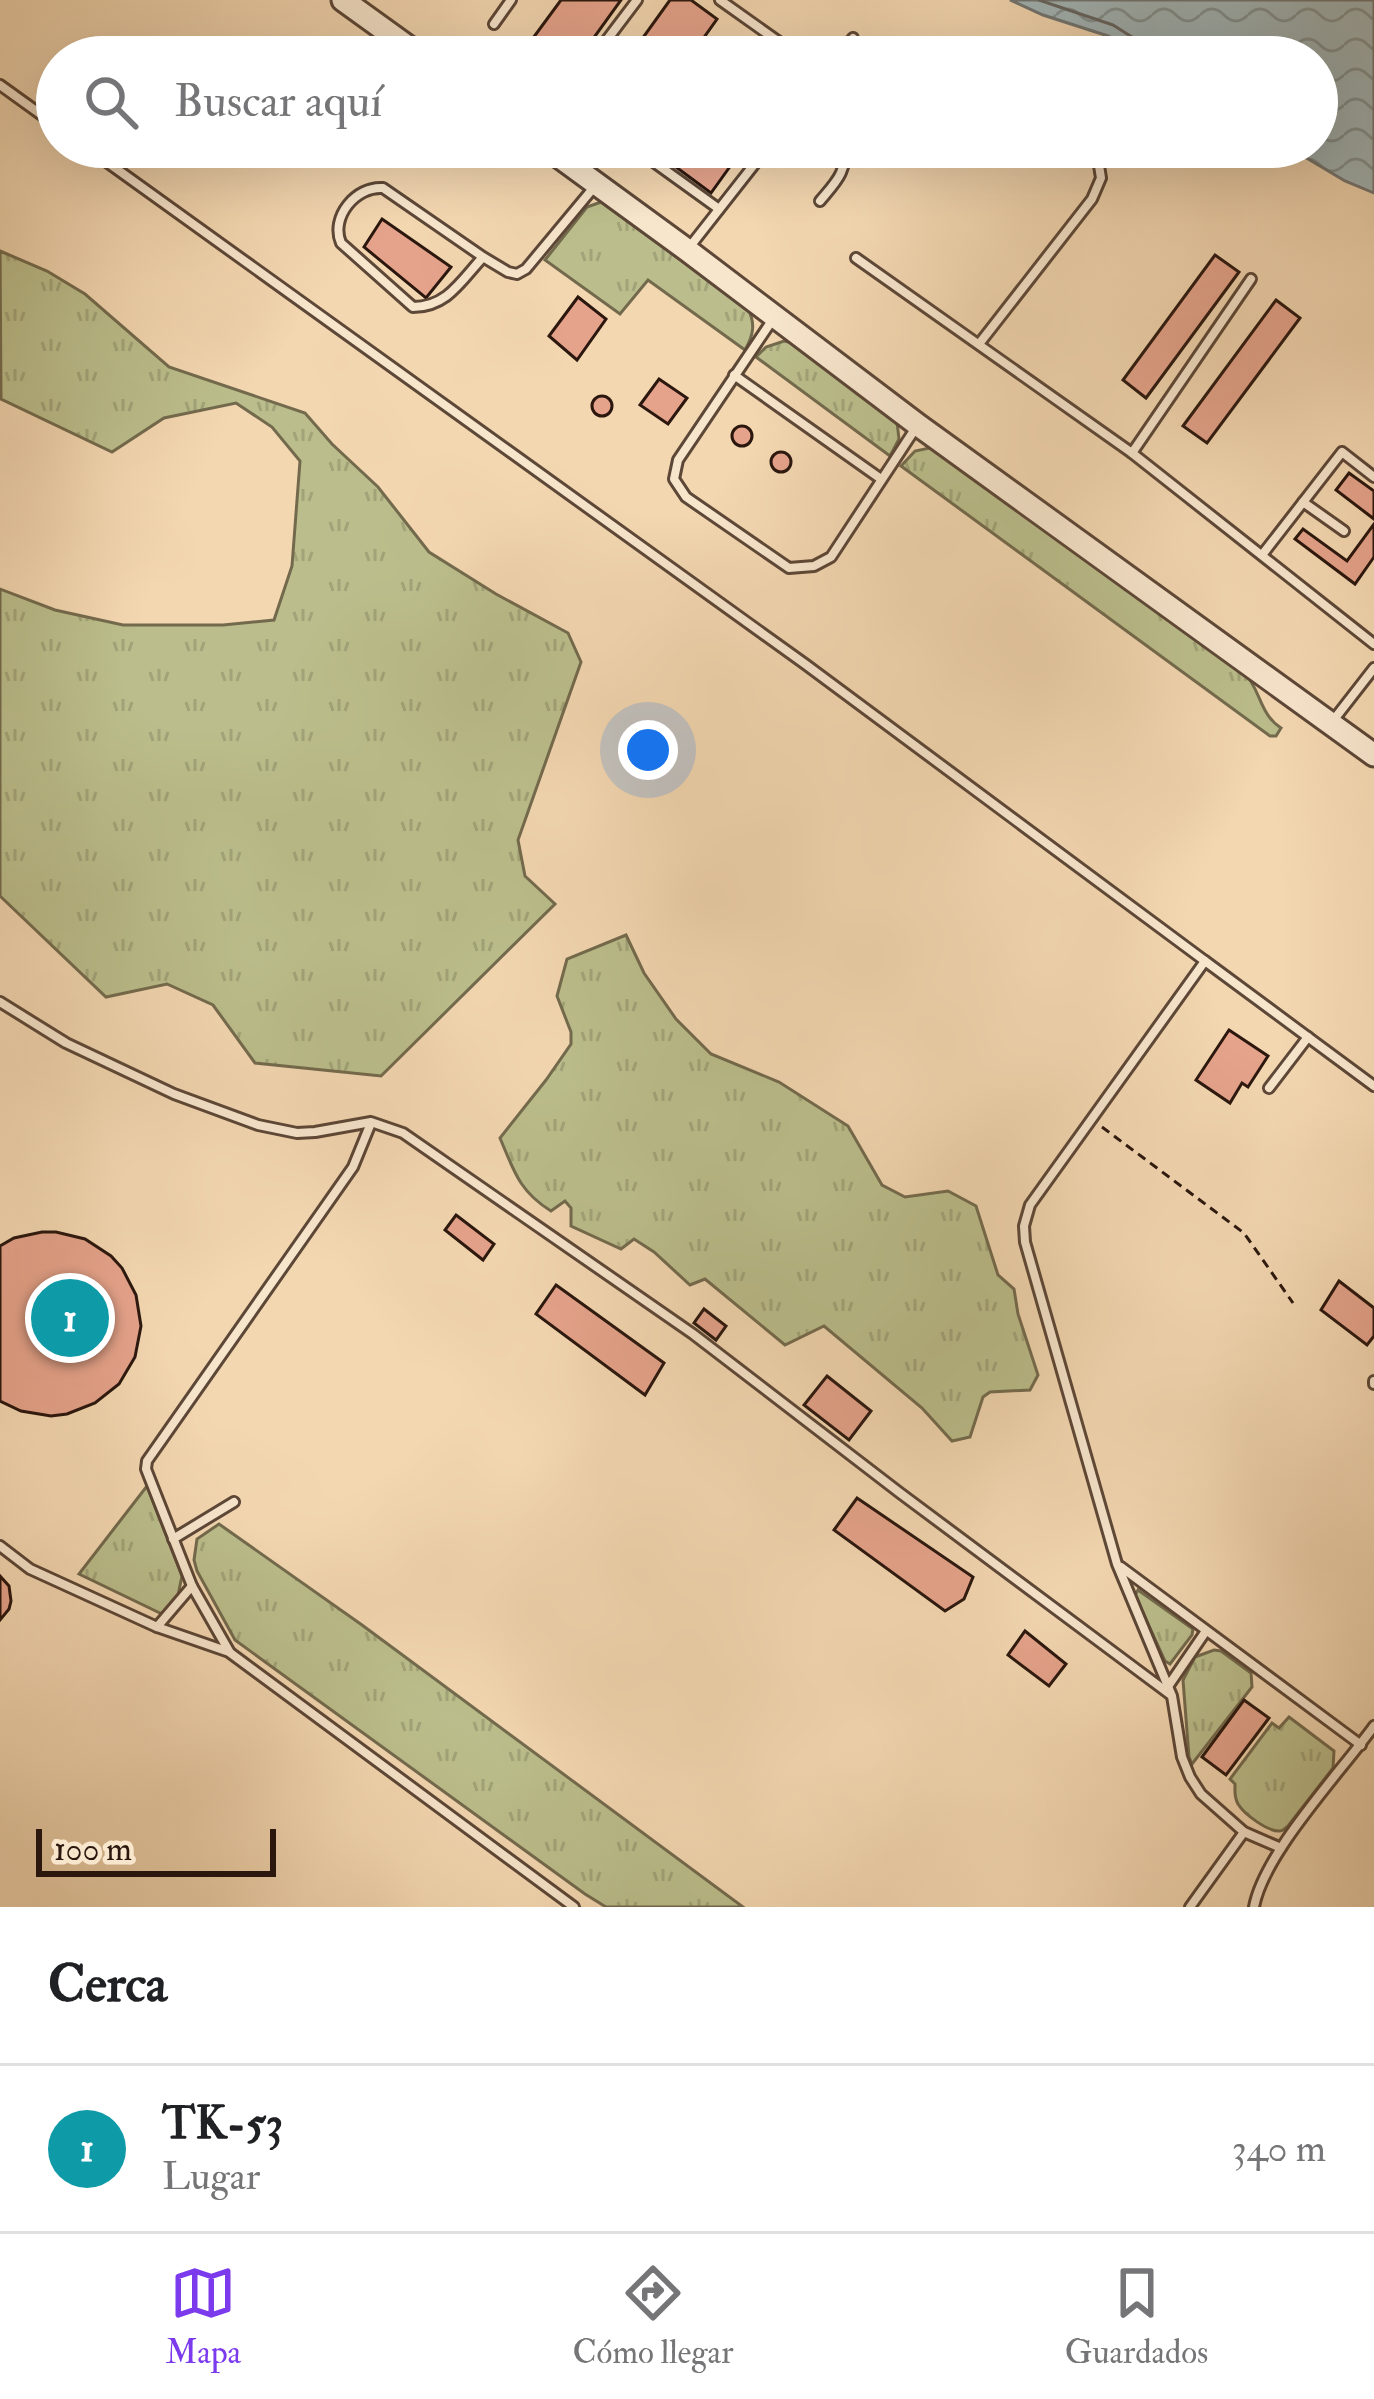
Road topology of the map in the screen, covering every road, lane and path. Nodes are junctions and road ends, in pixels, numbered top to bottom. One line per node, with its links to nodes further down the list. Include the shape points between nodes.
1 (344, 0): 6 (street)
2 (512, 0): 5 (lane)
3 (637, 0): 7 (lane)
4 (720, 0): 8 (lane)
5 (494, 24)
6 (393, 36)
7 (610, 36)
8 (771, 36)
9 (0, 85): 10 (lane)
10 (36, 111)
11 (115, 168): 38 (lane)
12 (574, 168): 17 (street)
13 (662, 168): 19 (lane)
14 (751, 168): 19 (lane)
15 (844, 168): 18 (lane)
16 (1099, 168): 25 (lane, via 1092,199)
17 (596, 184): 20 (street); 21 (lane, via 526,269 508,272)
18 (820, 201)
19 (719, 209): 20 (lane)
20 (688, 250): 24 (street)
21 (483, 257): 21 (lane, via 441,302 413,307 341,243 338,221 359,193 383,188)
22 (856, 258): 25 (lane)
23 (1251, 279): 28 (lane)
24 (775, 316): 26 (lane); 27 (street)
25 (979, 344): 28 (lane)
26 (734, 374): 30 (lane); 30 (lane, via 678,460 674,479 686,497 789,568 814,566 832,556)
27 (918, 425): 30 (lane); 36 (street)
28 (1132, 453): 33 (lane)
29 (1374, 477): 31 (lane, via 1342,452)
30 (881, 479)
31 (1304, 502): 32 (lane); 33 (lane)
32 (1344, 531)
33 (1262, 555): 34 (lane)
34 (1374, 644)
35 (1374, 668): 36 (lane)
36 (1331, 723): 37 (street)
37 (1374, 755)
38 (1205, 961): 40 (lane); 43 (lane)
39 (0, 1002): 44 (lane, via 66,1043 258,1125 315,1132)
40 (1308, 1037): 41 (lane); 42 (lane)
41 (1374, 1086)
42 (1269, 1088)
43 (1091, 1119): 45 (path, via 1244,1233); 49 (lane, via 1030,1204 1024,1242)
44 (371, 1122): 47 (lane, via 352,1167 147,1461); 54 (lane, via 403,1133 693,1334)
45 (1293, 1303)
46 (234, 1502): 47 (lane)
47 (173, 1539): 50 (lane)
48 (0, 1546): 51 (lane, via 30,1569)
49 (1117, 1564): 52 (lane); 54 (lane)
50 (192, 1586): 51 (lane); 53 (lane)
51 (157, 1627): 53 (lane)
52 (1206, 1631): 54 (lane); 56 (lane)
53 (229, 1652): 59 (lane)
54 (1170, 1691): 57 (lane, via 1190,1777)
55 (1374, 1726): 56 (lane)
56 (1361, 1744): 58 (lane)
57 (1244, 1832): 58 (lane); 60 (lane)
58 (1281, 1848): 61 (lane)
59 (574, 1907)
60 (1190, 1907)
61 (1254, 1907)

